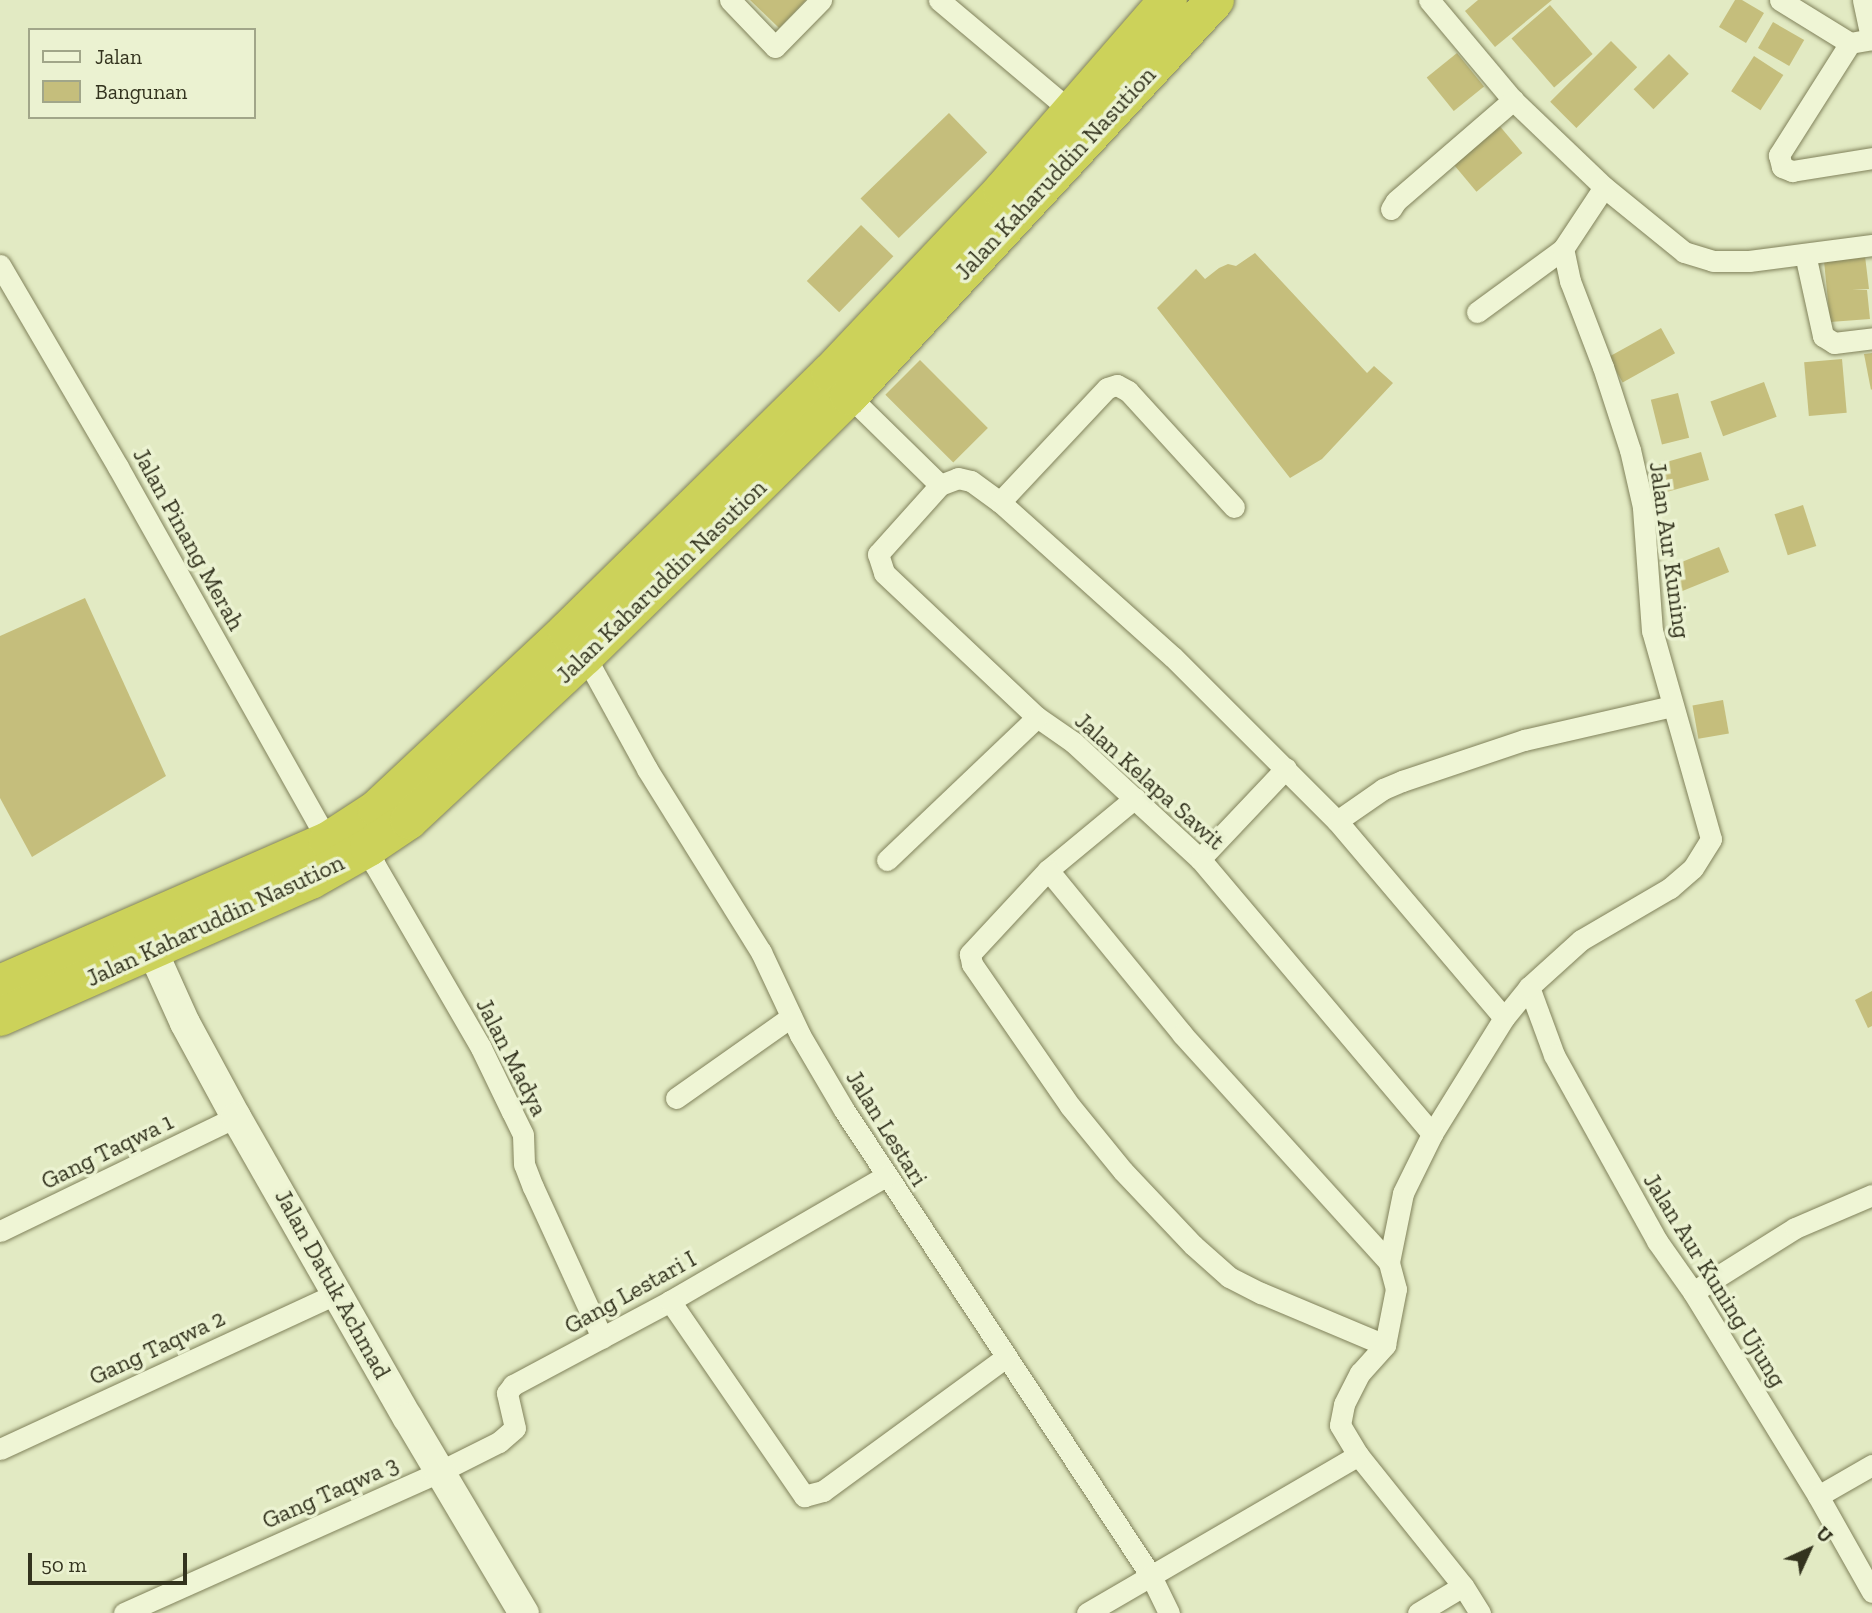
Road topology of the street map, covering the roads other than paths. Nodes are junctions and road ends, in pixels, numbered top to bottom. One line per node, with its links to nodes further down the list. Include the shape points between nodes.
1 (730, 0): 2 (street, via 775,47)
2 (821, 0)
3 (939, 0): 11 (street)
4 (1168, 0): 11 (highway, Jalan Kaharuddin Nasution)
5 (1215, 0): 17 (highway, Jalan Kaharuddin Nasution)
6 (1429, 0): 10 (street)
7 (1780, 0): 9 (street)
8 (1863, 0): 9 (street)
9 (1864, 40): 12 (street, via 1779,155 1783,167 1792,171)
10 (1513, 100): 13 (street); 14 (street)
11 (1072, 112): 17 (highway, Jalan Kaharuddin Nasution)
12 (1872, 158)
13 (1604, 187): 16 (street); 18 (street, via 1684,252 1700,258 1728,262)
14 (1391, 209)
15 (1872, 245): 18 (street)
16 (1563, 248): 20 (street); 27 (street, Jalan Aur Kuning, via 1570,281 1633,461 1647,542 1652,631)
17 (962, 253): 22 (highway, Jalan Kaharuddin Nasution); 32 (highway, Jalan Kaharuddin Nasution, via 830,373 567,631 377,809)
18 (1805, 254): 21 (street, via 1824,336 1834,343)
19 (0, 265): 32 (street, Jalan Pinang Merah)
20 (1477, 312)
21 (1872, 338)
22 (849, 396): 23 (street); 26 (highway, Jalan Kaharuddin Nasution)
23 (940, 485): 24 (street, via 966,478); 28 (street, Jalan Kelapa Sawit, via 878,554 879,564)
24 (1000, 502): 25 (street, via 1107,388 1117,385 1128,391); 29 (street, via 1172,657)
25 (1234, 507)
26 (585, 656): 33 (highway, Jalan Kaharuddin Nasution, via 409,820); 41 (street, Jalan Lestari, via 647,769 761,952)
27 (1672, 706): 31 (street, via 1524,740 1402,780); 39 (street, Jalan Aur Kuning, via 1711,839 1693,868 1670,888 1581,940)
28 (1037, 717): 30 (street, Jalan Kelapa Sawit, via 1073,742); 35 (street)
29 (1286, 768): 31 (street); 34 (street)
30 (1135, 798): 34 (street, Jalan Kelapa Sawit); 36 (street)
31 (1338, 821): 42 (street)
32 (328, 841): 38 (highway, Jalan Kaharuddin Nasution)
33 (369, 847): 37 (highway, Jalan Kaharuddin Nasution, via 311,880); 53 (street, Jalan Madya, via 375,865 481,1048 523,1135 524,1164)
34 (1199, 859): 45 (street, Jalan Kelapa Sawit)
35 (887, 860)
36 (1048, 870): 49 (street, via 1182,1034); 54 (street, via 977,945 970,959 1070,1106 1123,1171 1229,1277)
37 (152, 950): 40 (highway, Jalan Kaharuddin Nasution); 44 (street, Jalan Datuk Achmad)
38 (0, 984)
39 (1529, 987): 42 (street); 50 (street, Jalan Aur Kuning Ujung, via 1554,1055 1657,1241)
40 (0, 1017)
41 (791, 1017): 43 (street); 46 (street, Jalan Lestari)
42 (1504, 1018): 45 (street)
43 (676, 1098)
44 (236, 1117): 48 (street, Gang Taqwa 1); 51 (street, Jalan Datuk Achmad)
45 (1432, 1134): 49 (street, via 1404,1193)
46 (886, 1176): 52 (street, Gang Lestari I); 55 (street, Jalan Lestari)
47 (1872, 1195): 50 (street, via 1795,1228)
48 (0, 1231)
49 (1389, 1262): 54 (street, via 1396,1289)
50 (1693, 1292): 60 (street, Jalan Aur Kuning Ujung)
51 (337, 1293): 56 (street, Gang Taqwa 2); 59 (street, Jalan Datuk Achmad)
52 (670, 1301): 53 (street, Gang Lestari I); 55 (street, via 804,1496 823,1491)
53 (602, 1338): 59 (street, Gang Lestari I, via 513,1385 507,1393 516,1424 513,1431)
54 (1385, 1345): 57 (street, via 1360,1373 1344,1404 1340,1425)
55 (1005, 1358): 61 (street, Jalan Lestari)
56 (0, 1449)
57 (1358, 1455): 61 (street); 62 (street)
58 (1872, 1465): 60 (street)
59 (441, 1471): 64 (street, Gang Taqwa 3); 65 (street, Jalan Datuk Achmad)
60 (1818, 1496): 63 (street, Jalan Aur Kuning Ujung)
61 (1151, 1576): 66 (street); 67 (street, Jalan Lestari)
62 (1464, 1586): 68 (street); 69 (street)
63 (1872, 1592)
64 (124, 1613)
65 (524, 1613)
66 (1087, 1613)
67 (1169, 1613)
68 (1418, 1613)
69 (1480, 1613)

